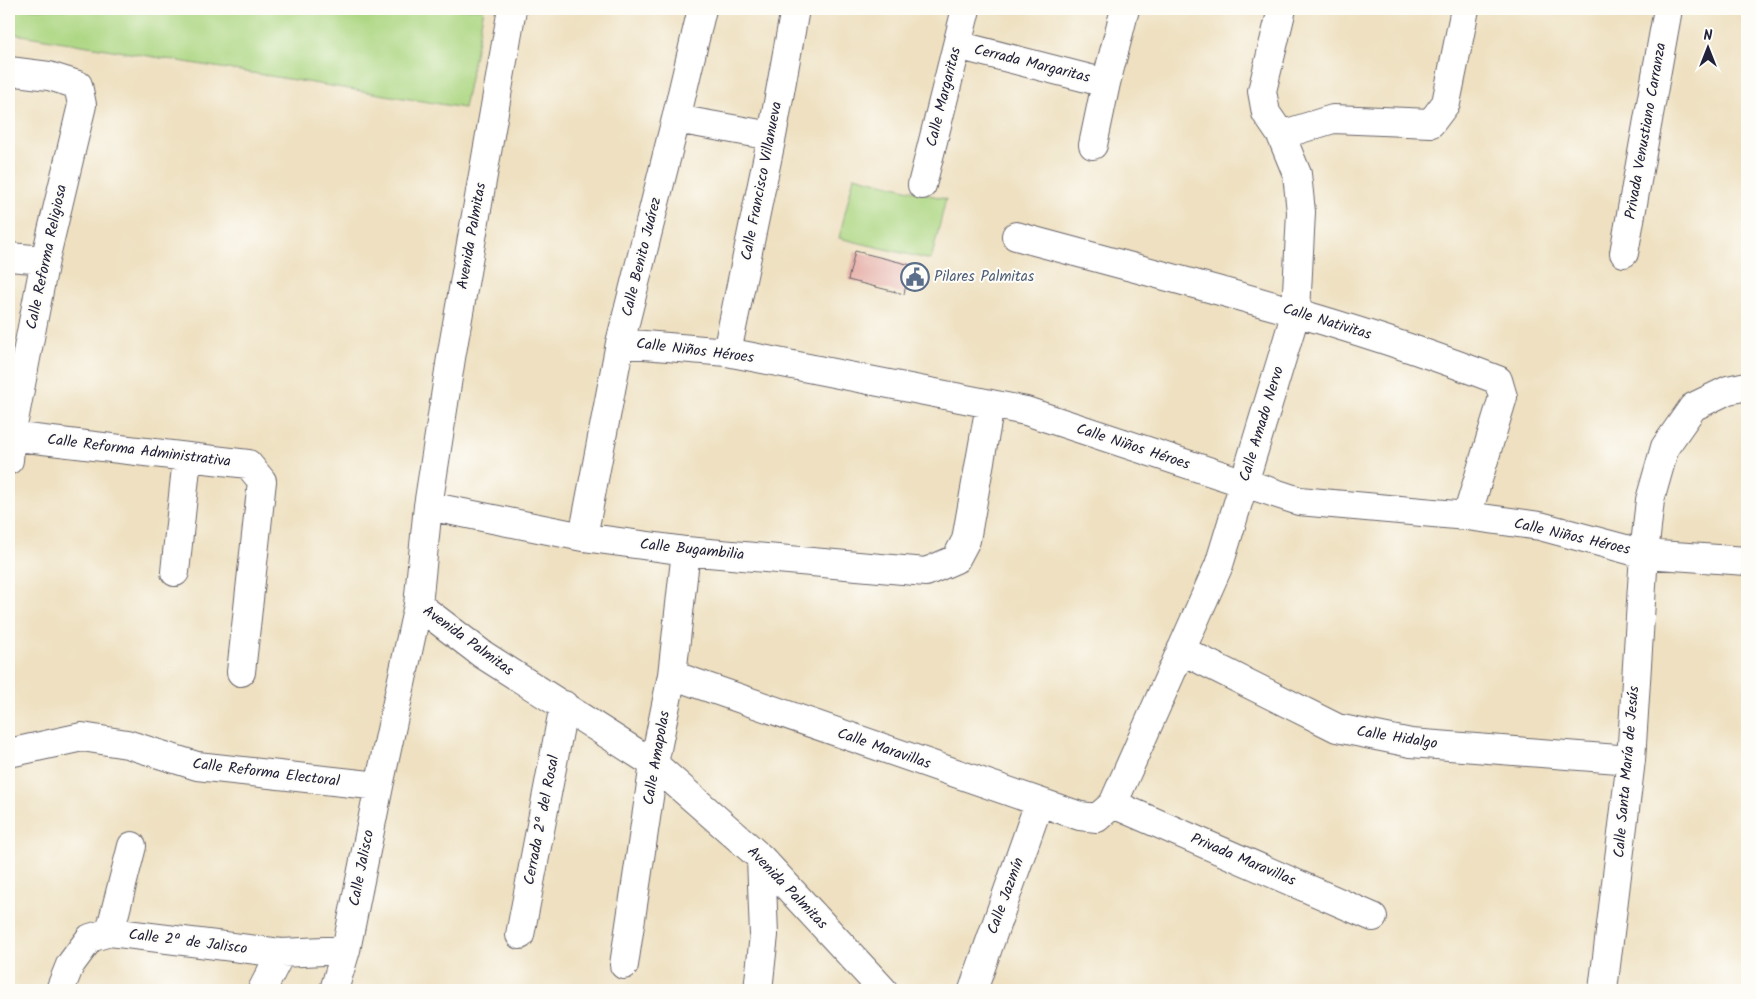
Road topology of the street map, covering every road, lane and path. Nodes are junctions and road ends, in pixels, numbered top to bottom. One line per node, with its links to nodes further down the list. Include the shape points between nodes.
1 (512, 9): 29 (street, Avenida Palmitas)
2 (702, 9): 12 (street, Calle Benito Juárez)
3 (795, 9): 14 (street, Calle Francisco Villanueva)
4 (966, 9): 9 (street, Calle Margaritas)
5 (1125, 9): 11 (street, Cerrada Margaritas)
6 (1282, 9): 13 (street, Calle Amado Nervo, via 1262,91 1266,114)
7 (1465, 9): 13 (street, via 1446,103 1431,123 1333,119)
8 (1668, 9): 18 (street, Privada Venustiano Carranza)
9 (957, 45): 11 (street, Cerrada Margaritas); 16 (street, Calle Margaritas)
10 (9, 71): 20 (street, Calle Reforma Religiosa, via 49,76 78,85 82,105)
11 (1106, 83): 15 (street, Cerrada Margaritas)
12 (676, 119): 14 (street); 22 (street, Calle Benito Juárez)
13 (1281, 135): 21 (street, Calle Amado Nervo, via 1297,174 1301,212)
14 (772, 136): 23 (street, Calle Francisco Villanueva)
15 (1093, 145)
16 (922, 185)
17 (1016, 236): 21 (street, Calle Nativitas)
18 (1624, 253)
19 (9, 256): 20 (street)
20 (45, 260): 26 (street, Calle Reforma Religiosa)
21 (1296, 312): 28 (street, Calle Amado Nervo); 30 (street, Calle Nativitas, via 1459,364 1498,380 1503,397)
22 (620, 343): 23 (street, Calle Niños Héroes); 31 (street, Calle Benito Juárez)
23 (728, 352): 25 (street, Calle Niños Héroes)
24 (1747, 386): 33 (street, Calle Santa María de Jesús, via 1728,390 1693,407 1666,447 1650,500)
25 (990, 404): 28 (street, Calle Niños Héroes, via 1026,411); 32 (street, Calle Bugambilia, via 966,540 956,560 926,572)
26 (9, 444): 27 (street, Calle Reforma Administrativa)
27 (187, 458): 35 (street); 38 (street, Calle Reforma Administrativa, via 248,464 262,482)
28 (1244, 484): 30 (street, Calle Niños Héroes, via 1299,501); 37 (street, Calle Amado Nervo, via 1219,565)
29 (428, 506): 31 (street, Calle Bugambilia); 36 (street, Avenida Palmitas)
30 (1467, 516): 33 (street, Calle Niños Héroes, via 1540,526)
31 (583, 537): 32 (street, Calle Bugambilia)
32 (686, 551): 39 (street, Calle Amapolas)
33 (1644, 554): 34 (street, Calle Niños Héroes); 42 (street, Calle Santa María de Jesús)
34 (1747, 561)
35 (175, 572)
36 (418, 605): 40 (street, Avenida Palmitas, via 482,654); 44 (street, Calle Jalisco)
37 (1181, 650): 42 (street, Calle Hidalgo, via 1337,728 1411,744); 46 (street, Calle Amado Nervo)
38 (241, 672)
39 (672, 675): 43 (street, Calle Amapolas); 45 (street, Calle Maravillas)
40 (564, 705): 43 (street, Avenida Palmitas); 51 (street, Cerrada 2ª del Rosal)
41 (9, 753): 44 (street, Calle Reforma Electoral, via 82,737 127,744 196,766)
42 (1631, 760): 61 (street, Calle Santa María de Jesús)
43 (654, 764): 48 (street, Avenida Palmitas); 54 (street, Calle Amapolas)
44 (379, 786): 52 (street, Calle Jalisco)
45 (1039, 803): 46 (street, Calle Maravillas, via 1080,816); 60 (street, Calle Jazmín)
46 (1105, 811): 49 (street, Privada Maravillas)
47 (132, 846): 50 (street)
48 (761, 858): 58 (street, via 764,935); 59 (street, Avenida Palmitas)
49 (1373, 916)
50 (110, 932): 53 (street, Calle 2ª de Jalisco); 55 (street, Calle 2ª de Jalisco, via 90,938 70,965)
51 (520, 935)
52 (346, 950): 53 (street, Calle 2ª de Jalisco); 57 (street, Calle Jalisco)
53 (281, 954): 56 (street)
54 (624, 965)
55 (60, 990)
56 (262, 990)
57 (334, 990)
58 (758, 990)
59 (883, 990)
60 (973, 990)
61 (1603, 990)

